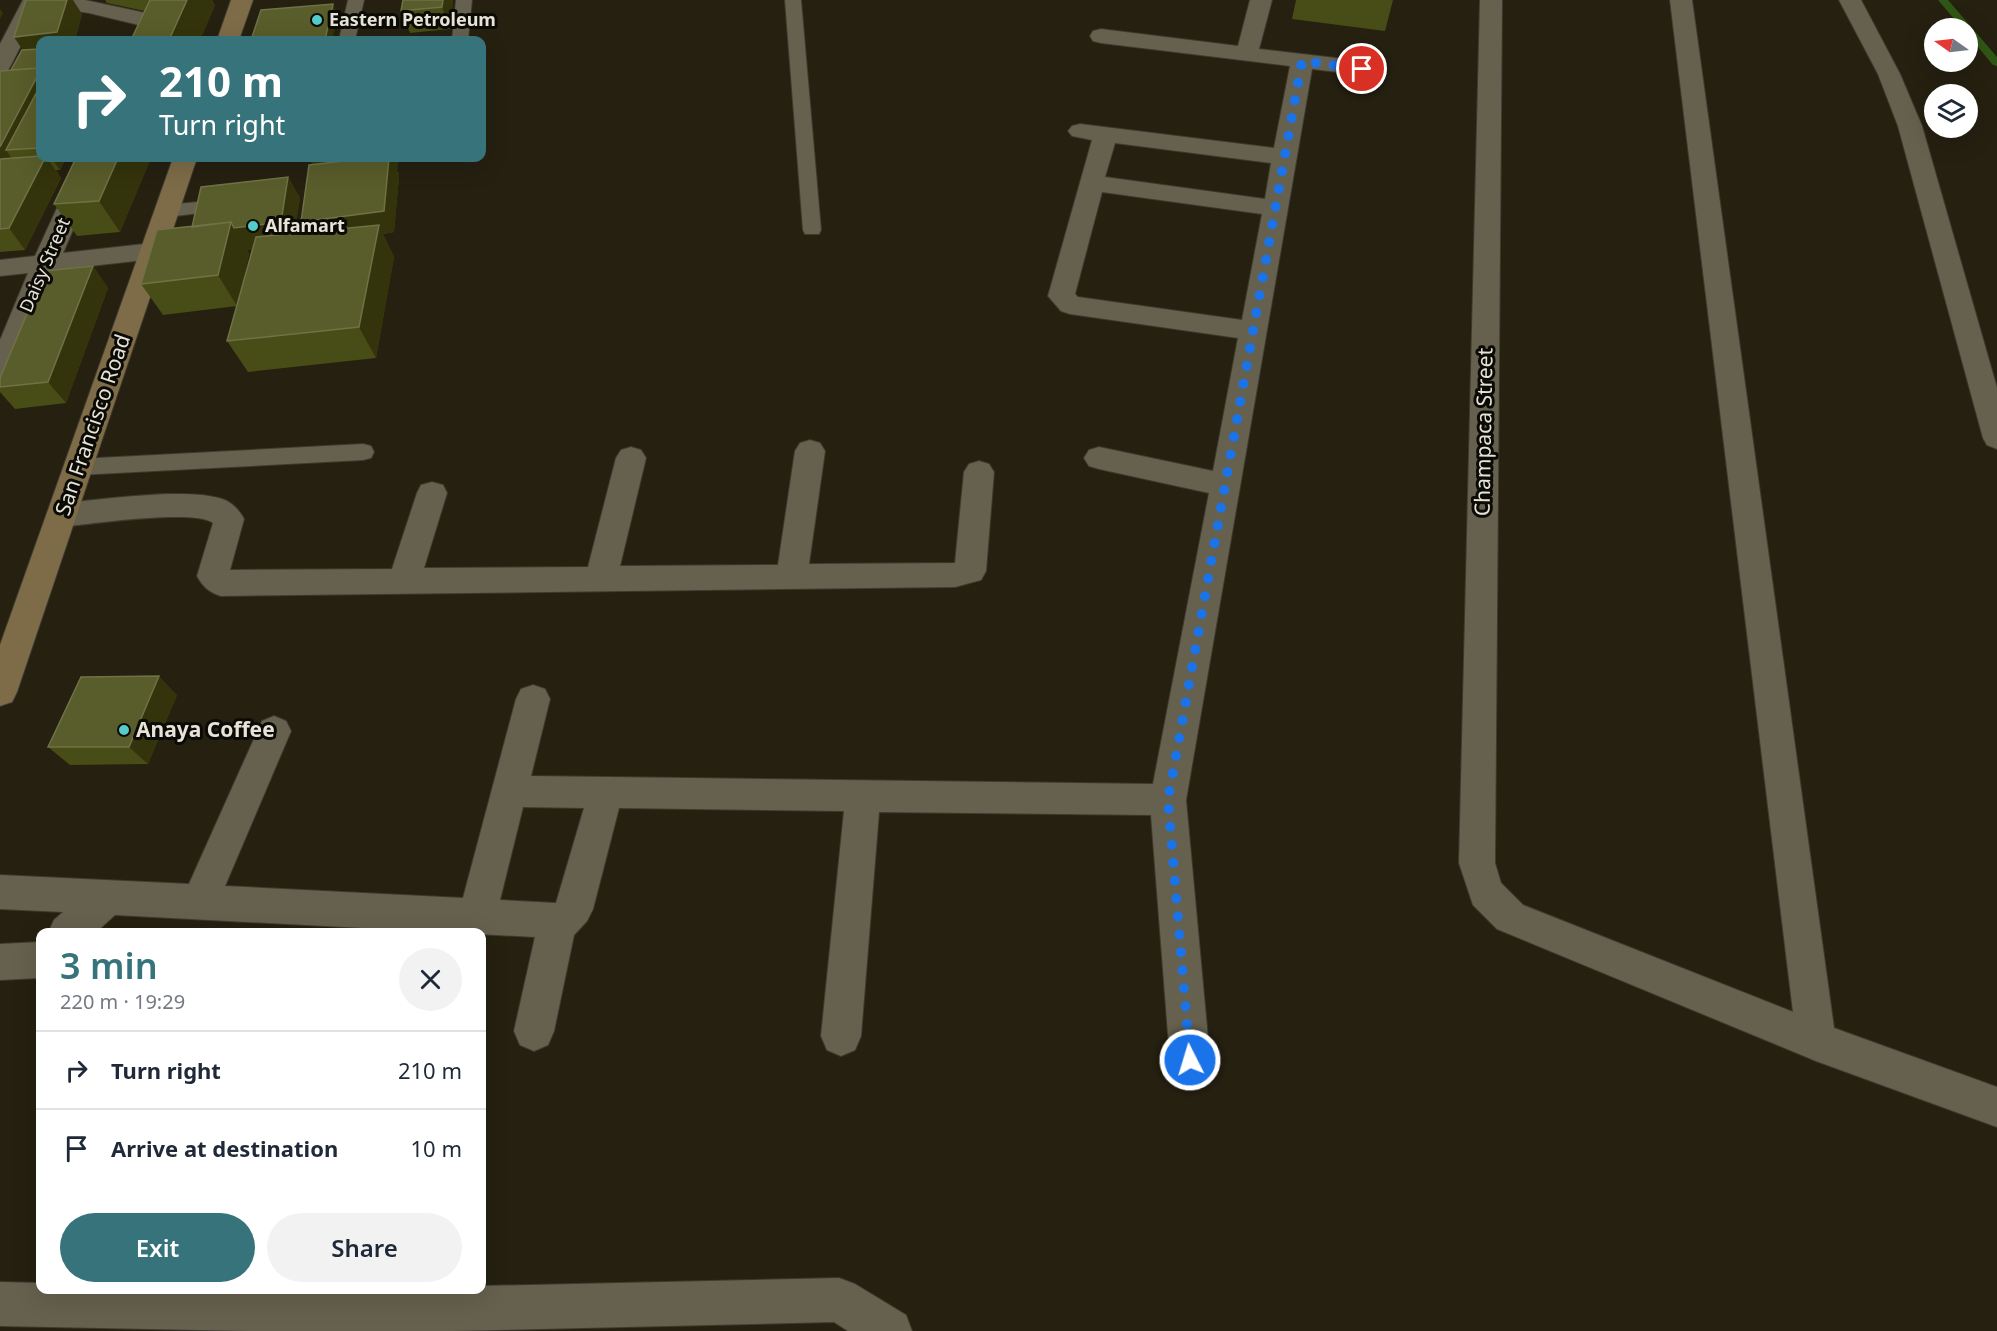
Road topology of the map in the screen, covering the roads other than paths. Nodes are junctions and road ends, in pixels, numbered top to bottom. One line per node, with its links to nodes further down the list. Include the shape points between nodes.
1 (34, 0): 16 (street)
2 (41, 0): 11 (street, via 89,7)
3 (242, 0): 12 (main road)
4 (356, 0): 13 (lane)
5 (464, 0): 14 (lane)
6 (793, 0): 28 (lane)
7 (1261, 0): 17 (street)
8 (1491, 0): 65 (street, Champaca Street, via 1477,863 1486,893 1510,917)
9 (1681, 0): 65 (street)
10 (1850, 0): 34 (street, via 1889,74 1910,126)
11 (145, 30)
12 (229, 36)
13 (348, 36)
14 (460, 36)
15 (1101, 36): 17 (street)
16 (5, 45): 19 (street)
17 (1247, 54): 18 (street)
18 (1302, 61): 20 (street); 21 (street)
19 (0, 65)
20 (1362, 69)
21 (1284, 157): 24 (street, via 1093,133); 26 (street)
22 (90, 162): 30 (street, Daisy Street)
23 (184, 162): 27 (main road, San Francisco Road)
24 (1091, 183): 26 (street); 32 (street, via 1062,288 1061,296 1070,305)
25 (244, 203): 27 (lane)
26 (1275, 208): 32 (street)
27 (167, 211): 29 (main road, San Francisco Road)
28 (812, 230)
29 (153, 251): 30 (street); 40 (main road, San Francisco Road)
30 (45, 263): 31 (street); 33 (street, Daisy Street)
31 (0, 268)
32 (1253, 331): 42 (street)
33 (0, 374)
34 (1990, 390): 35 (street)
35 (1997, 438)
36 (810, 451): 45 (street)
37 (363, 452): 40 (lane)
38 (631, 458): 46 (street)
39 (1099, 458): 42 (street)
40 (78, 467): 44 (main road, San Francisco Road)
41 (979, 472): 45 (street, via 970,571 955,575)
42 (1225, 485): 54 (street)
43 (432, 493): 47 (street)
44 (62, 514): 47 (street, via 185,505 216,509 230,519 213,576 221,583); 48 (main road, San Francisco Road)
45 (792, 577): 46 (street)
46 (601, 579): 47 (street)
47 (404, 581)
48 (0, 692)
49 (533, 699): 51 (street)
50 (274, 731): 57 (street)
51 (509, 791): 52 (street); 58 (street)
52 (606, 792): 53 (street); 59 (street, via 574,909 564,921)
53 (863, 796): 54 (street); 64 (street)
54 (1168, 800): 66 (street)
55 (0, 892): 56 (street)
56 (107, 898): 57 (street); 60 (street)
57 (199, 903): 58 (street)
58 (477, 916): 59 (street)
59 (558, 920): 63 (street)
60 (73, 928)
61 (36, 960): 62 (street)
62 (0, 962)
63 (534, 1031)
64 (842, 1036)
65 (1816, 1041): 67 (street, Champaca Street)
66 (1190, 1060)
67 (1997, 1107)
68 (0, 1304): 69 (street)
69 (357, 1321): 70 (street, via 839,1300)
70 (890, 1331)

